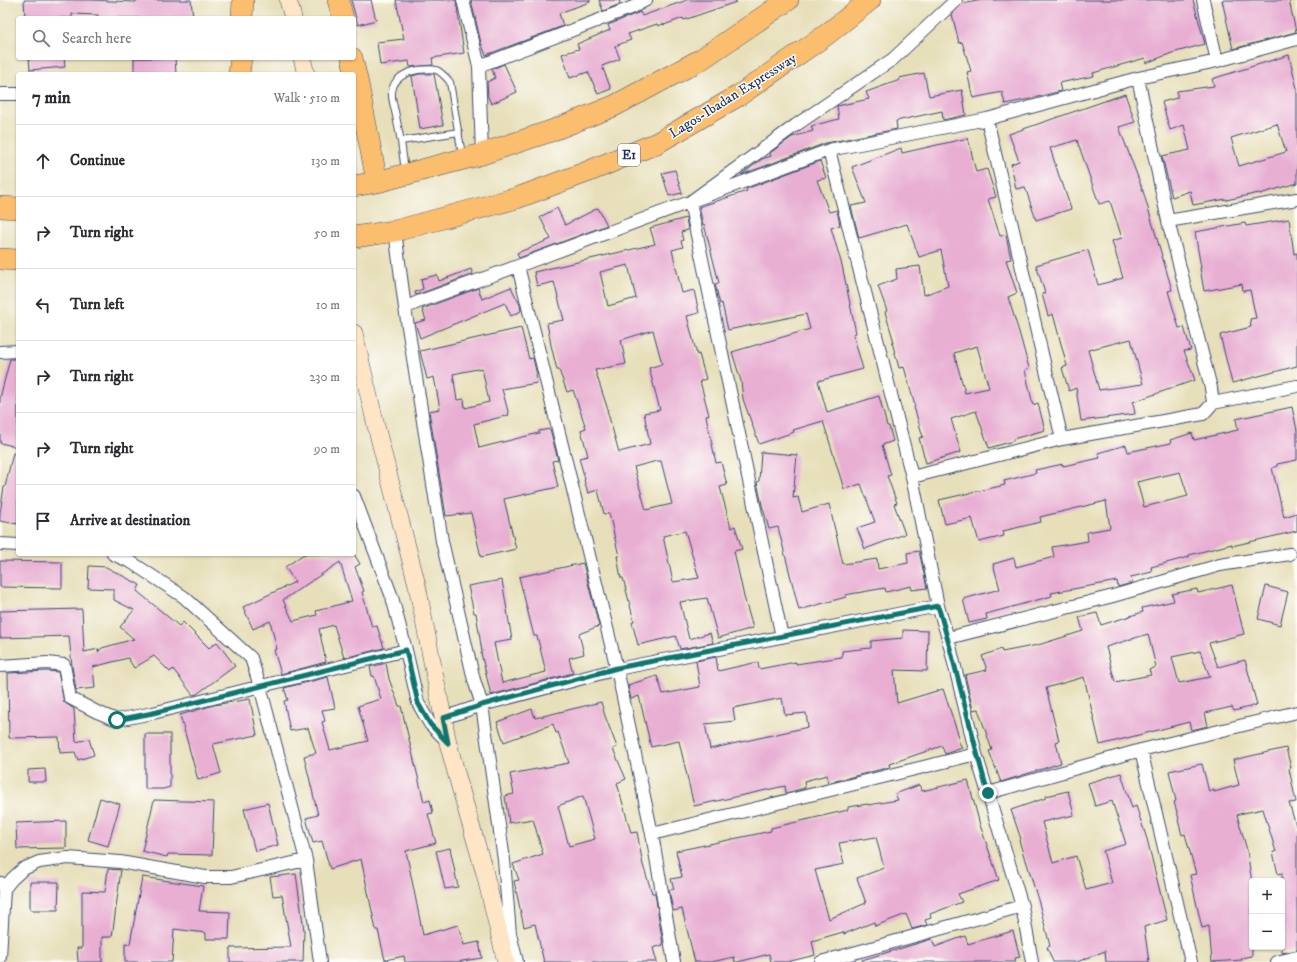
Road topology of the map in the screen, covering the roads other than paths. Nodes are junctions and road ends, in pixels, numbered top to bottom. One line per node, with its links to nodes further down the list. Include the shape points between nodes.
1 (242, 0): 10 (highway)
2 (288, 0): 11 (main road)
3 (338, 0): 12 (highway)
4 (463, 0): 18 (street)
5 (646, 0): 18 (street)
6 (788, 0): 30 (highway, via 700,60 614,106 551,131)
7 (870, 0): 39 (highway, Lagos-Ibadan Expressway / E1, via 826,35 738,96 657,143 517,198)
8 (956, 0): 35 (street, via 893,59)
9 (1204, 0): 17 (street)
10 (242, 16)
11 (292, 16)
12 (342, 16)
13 (1297, 39): 17 (street)
14 (241, 60): 19 (highway)
15 (302, 60): 20 (main road)
16 (352, 60): 21 (highway)
17 (1217, 61): 23 (street)
18 (479, 66): 30 (street)
19 (239, 72)
20 (306, 72)
21 (355, 72)
22 (356, 75): 32 (highway)
23 (1138, 78): 26 (street); 38 (street)
24 (0, 94): 25 (street)
25 (16, 94)
26 (987, 119): 29 (street); 50 (street)
27 (459, 132): 28 (lane); 28 (lane, via 450,82 433,68 409,72 400,77 391,92); 30 (lane)
28 (401, 141): 31 (lane)
29 (829, 150): 35 (street); 51 (street)
30 (472, 157): 31 (highway)
31 (406, 174): 32 (highway)
32 (376, 182): 33 (highway)
33 (356, 186)
34 (1296, 201): 38 (street)
35 (690, 202): 43 (street); 58 (street)
36 (0, 207): 37 (highway)
37 (16, 208)
38 (1168, 221): 49 (street)
39 (394, 231): 40 (highway, Lagos-Ibadan Expressway / E1); 44 (street)
40 (356, 237)
41 (0, 259): 42 (highway)
42 (16, 260)
43 (518, 266): 44 (street); 62 (street)
44 (405, 308): 64 (street, via 442,541)
45 (356, 342): 66 (main road, via 376,430 417,585)
46 (16, 351): 47 (street)
47 (0, 352)
48 (1297, 386): 49 (street)
49 (1213, 403): 50 (street, via 1203,414)
50 (1062, 439): 51 (street)
51 (912, 477): 57 (street)
52 (356, 501): 60 (street, via 392,597)
53 (0, 544): 54 (street)
54 (16, 545)
55 (1290, 554): 59 (street, via 1220,565 1113,596)
56 (118, 556): 63 (street, via 184,597 251,658)
57 (938, 606): 58 (street); 59 (street)
58 (782, 637): 62 (street)
59 (948, 638): 69 (street)
60 (406, 650): 63 (street); 67 (street, via 418,703 430,724)
61 (0, 666): 63 (street, via 47,663 64,665 70,698 117,720)
62 (617, 668): 64 (street); 71 (street)
63 (260, 686): 72 (street)
64 (482, 705): 66 (street); 80 (street, via 504,860 510,934)
65 (1296, 715): 68 (street)
66 (443, 718): 67 (main road)
67 (448, 743): 79 (main road, via 485,874)
68 (1140, 750): 70 (street); 84 (street)
69 (976, 754): 70 (street); 71 (street)
70 (988, 793): 74 (street)
71 (652, 834): 81 (street)
72 (306, 860): 73 (street, via 231,878 205,877 120,862 68,858 39,862 23,869); 78 (street)
73 (2, 886): 75 (street)
74 (1022, 906): 77 (street); 83 (street)
75 (0, 957)
76 (1297, 957): 85 (street)
77 (834, 961): 82 (street)
78 (320, 962)
79 (506, 962)
80 (517, 962)
81 (674, 962)
82 (821, 962)
83 (1032, 962)
84 (1191, 962)
85 (1276, 962)

